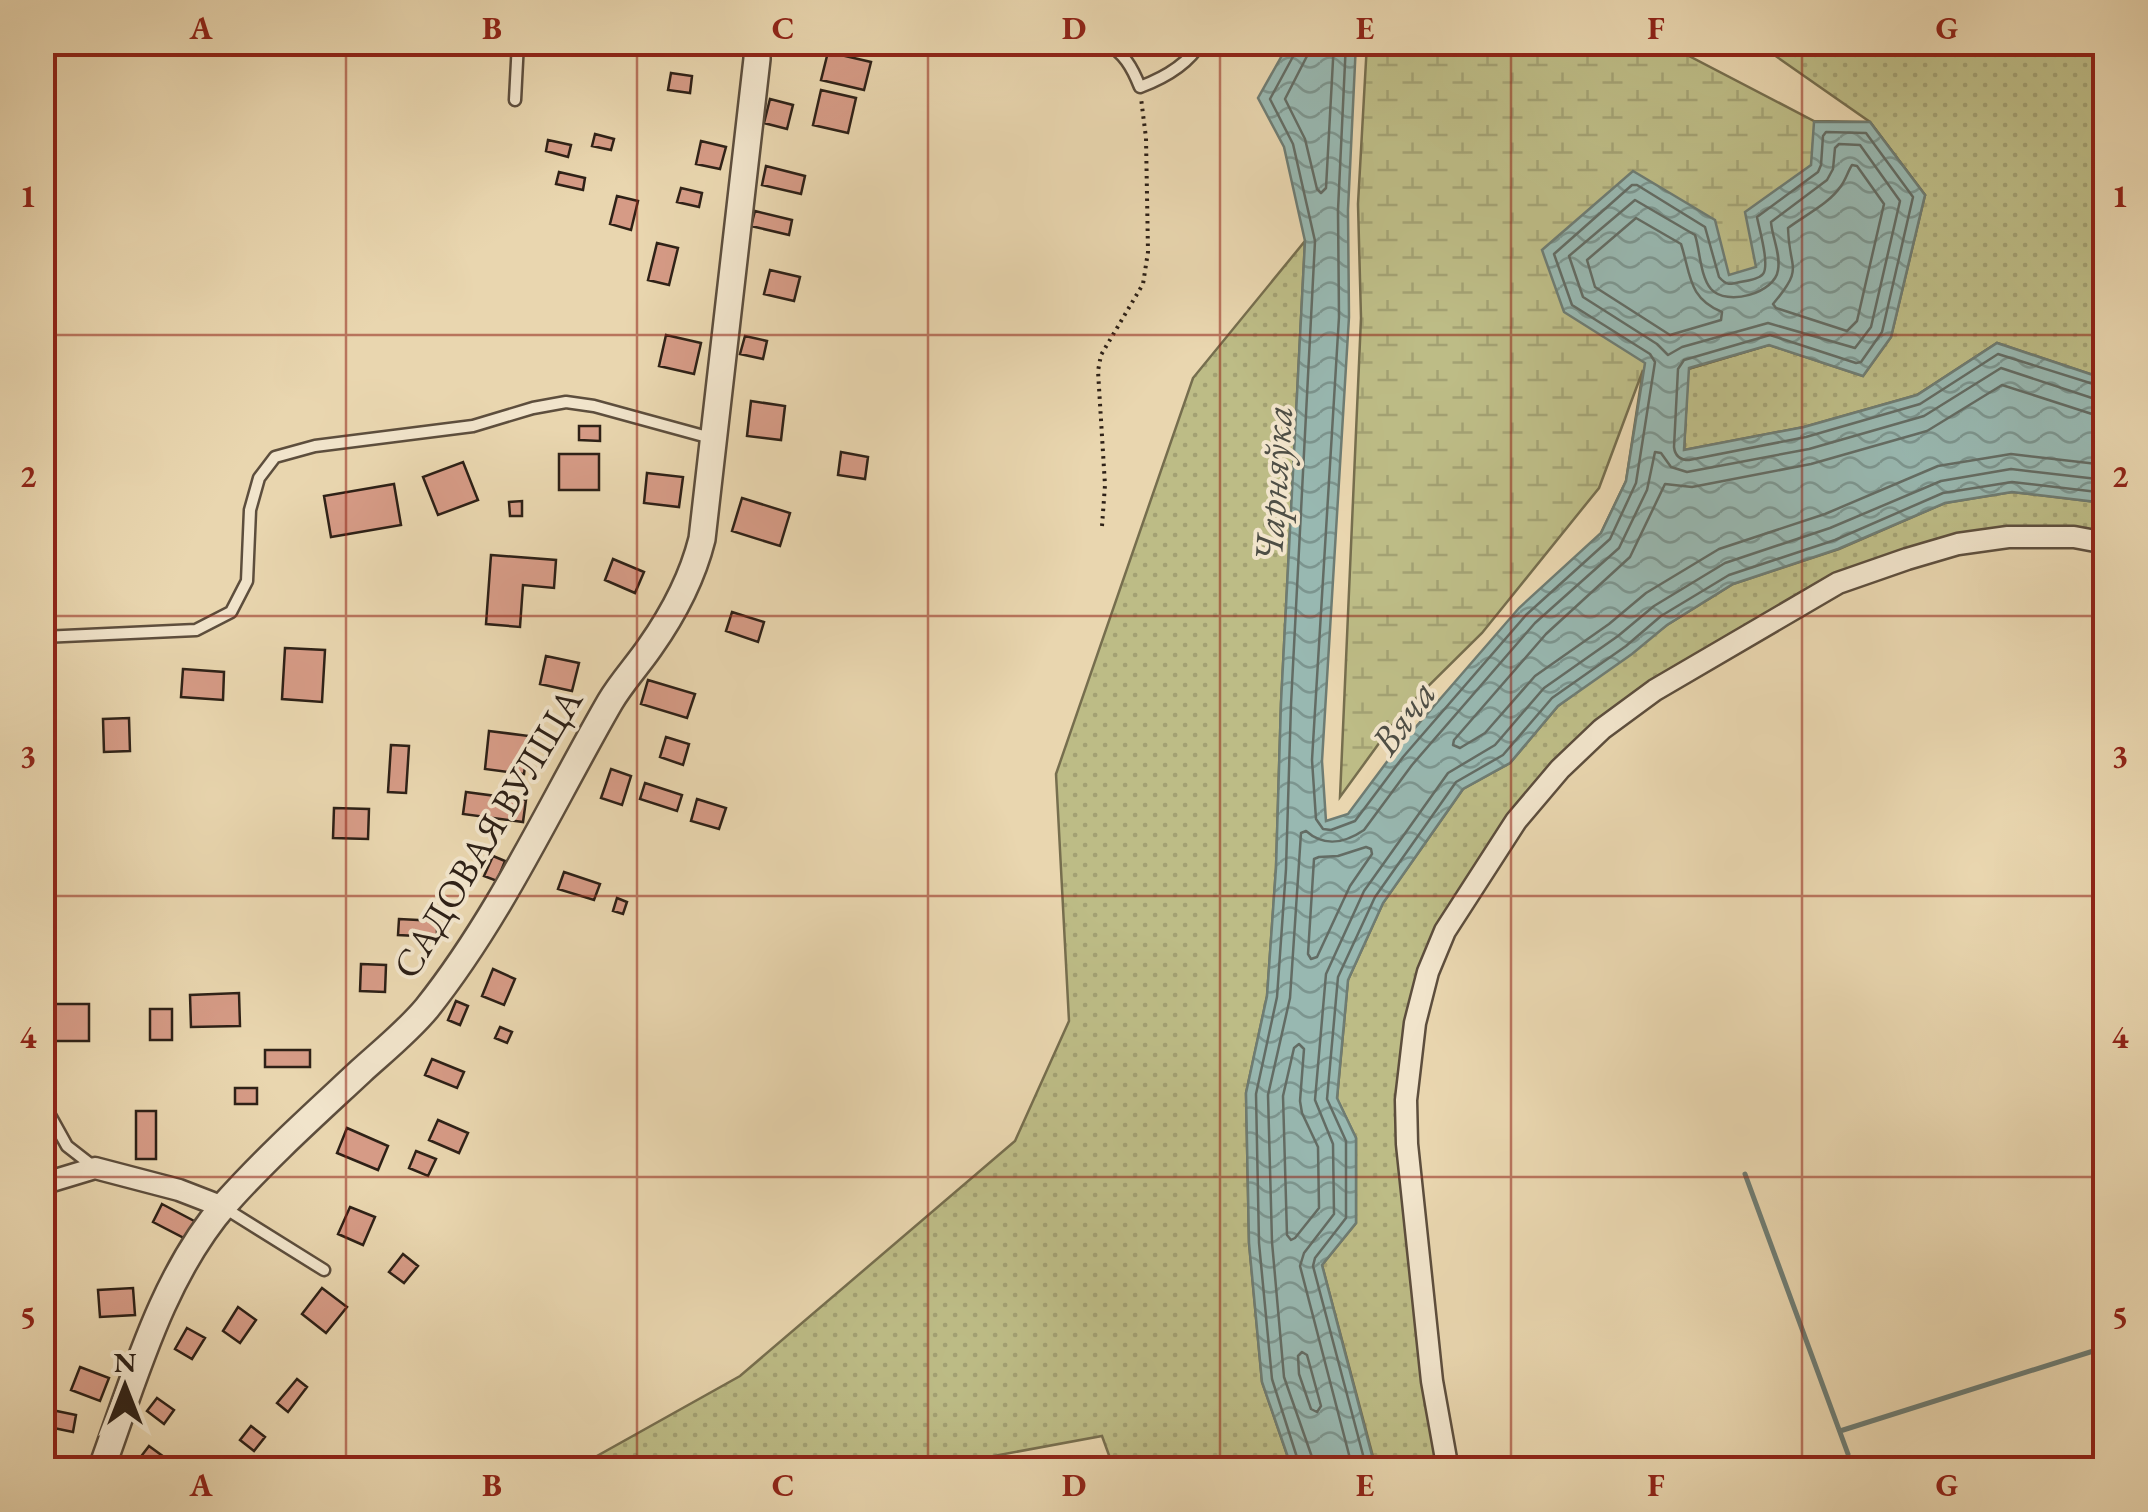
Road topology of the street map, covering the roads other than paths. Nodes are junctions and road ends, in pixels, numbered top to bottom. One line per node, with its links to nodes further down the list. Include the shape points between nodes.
1 (518, 42): 5 (lane)
2 (757, 42): 6 (street, САДОВАЯ ВУЛІЦА)
3 (1105, 42): 4 (lane, via 1130,64 1140,87 1182,64)
4 (1201, 42)
5 (515, 100)
6 (713, 438): 8 (lane, via 566,402 473,426 315,446 276,458 258,478 247,581 231,612 196,630); 12 (street, САДОВАЯ ВУЛІЦА, via 702,539 682,598 612,698 463,959 424,1011)
7 (2106, 542): 15 (street, via 2008,536 1958,544 1838,583 1655,690 1602,729 1516,821 1446,931 1428,972 1406,1100 1432,1380)
8 (42, 637)
9 (42, 1101): 10 (lane, via 67,1146)
10 (95, 1168): 11 (street); 12 (street)
11 (42, 1184)
12 (223, 1207): 13 (lane); 14 (street, САДОВАЯ ВУЛІЦА, via 154,1323)
13 (324, 1270)
14 (102, 1470)
15 (1448, 1470)

